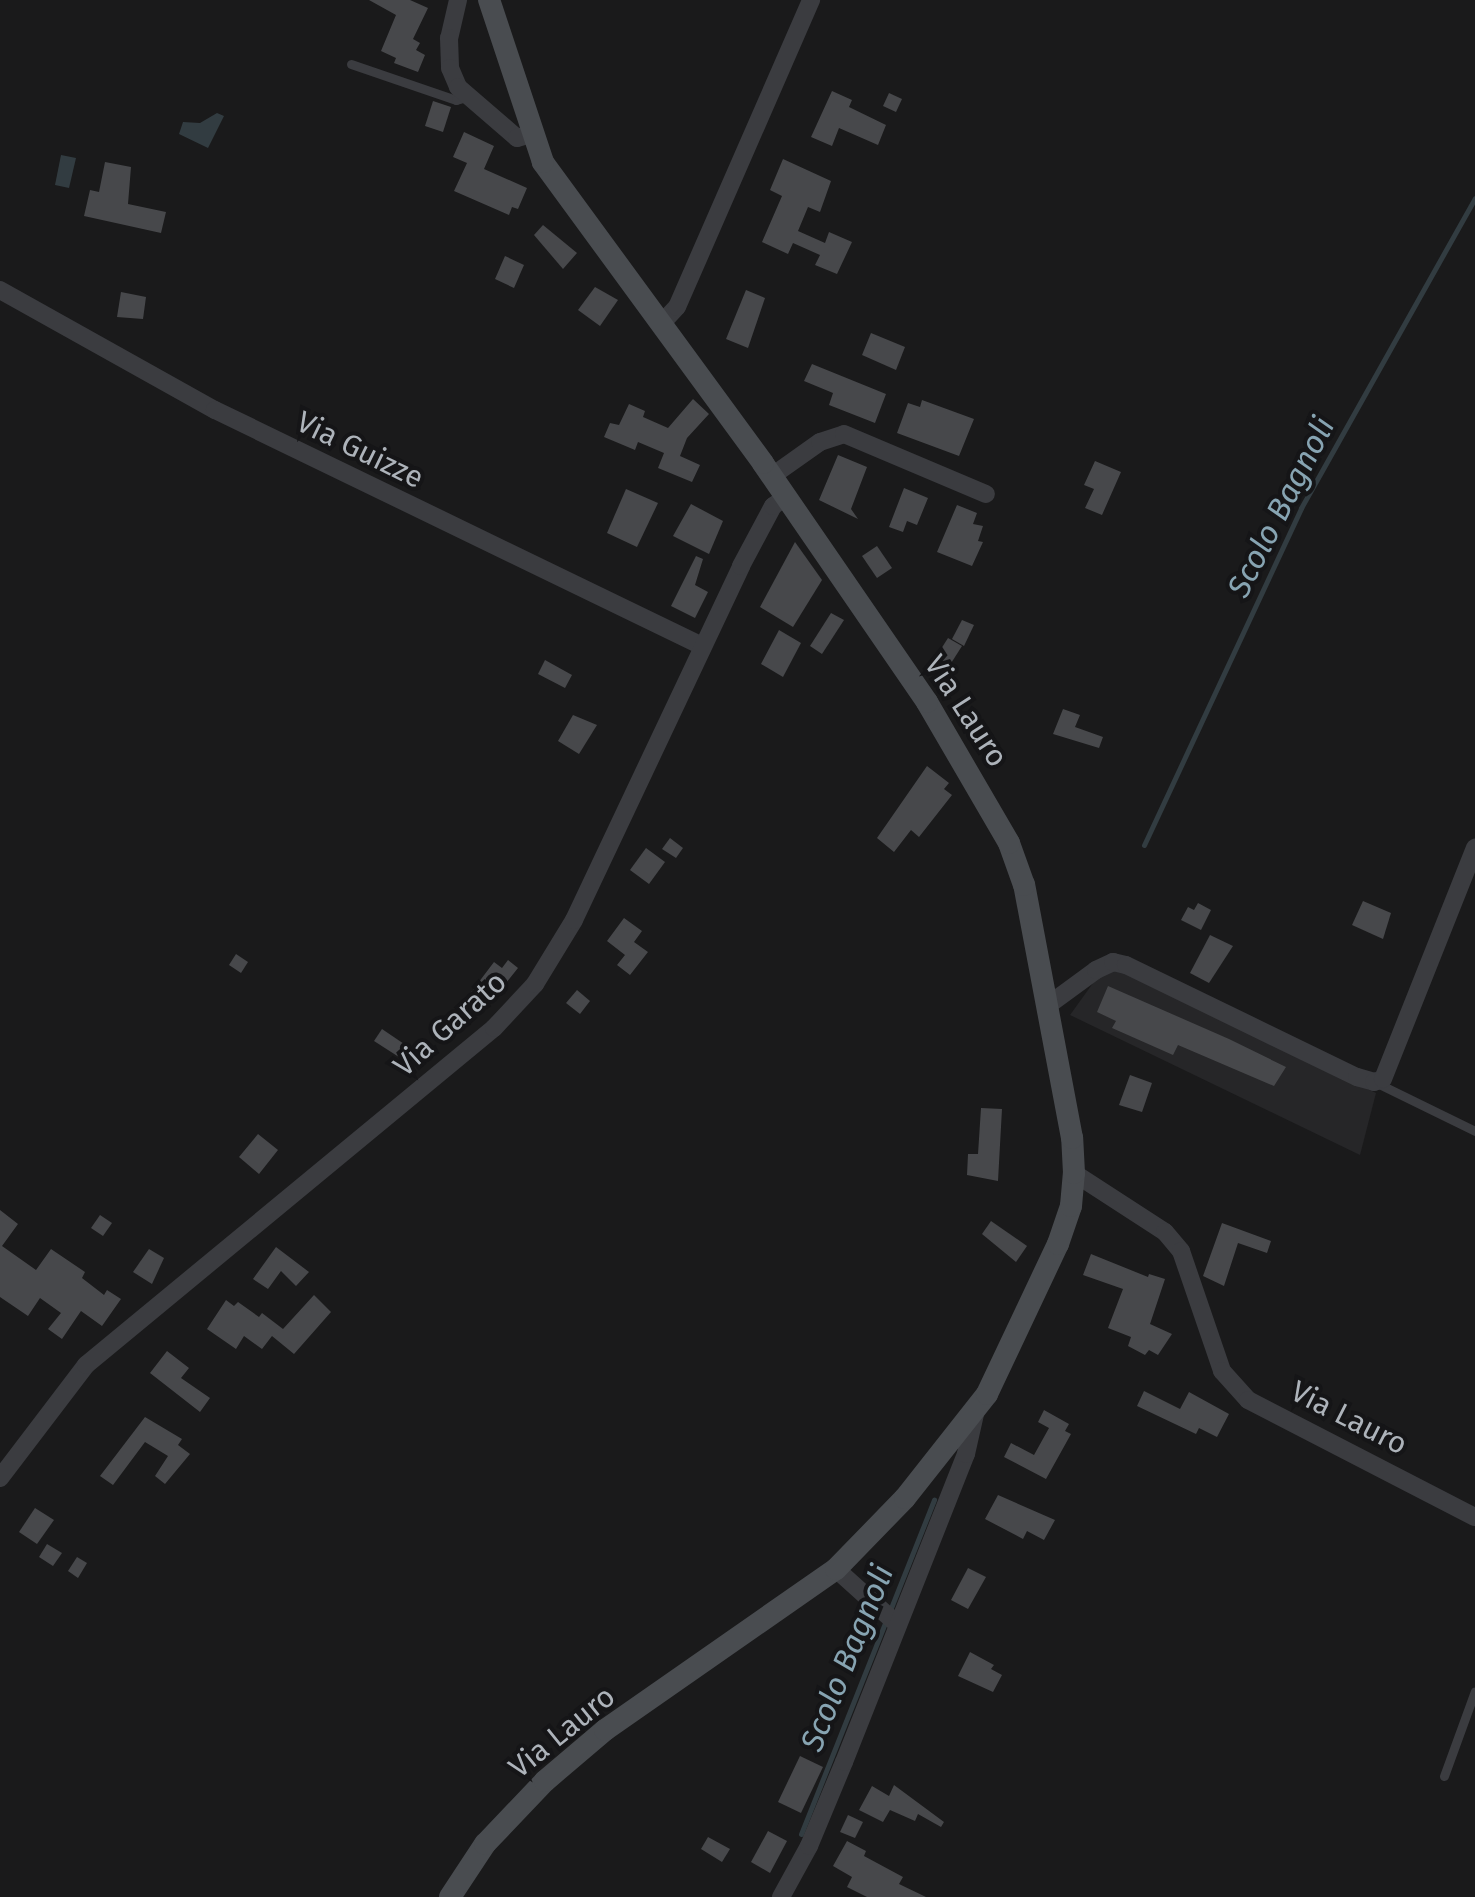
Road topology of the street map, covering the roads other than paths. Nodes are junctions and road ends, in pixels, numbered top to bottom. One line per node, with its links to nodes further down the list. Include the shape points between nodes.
1 (458, 0): 5 (street, via 450,68)
2 (489, 0): 6 (street, Via Lauro)
3 (811, 0): 8 (street, via 678,306)
4 (350, 64): 5 (lane, via 456,100)
5 (466, 97): 6 (street, via 517,138)
6 (531, 134): 8 (street, Via Lauro, via 562,193)
7 (0, 290): 12 (street, Via Guizze, via 214,410)
8 (661, 324): 9 (street, Via Lauro)
9 (772, 476): 10 (street, via 820,442 844,434); 11 (street, Via Lauro)
10 (986, 494)
11 (786, 497): 12 (street, Via Garato, via 772,506); 14 (street, Via Lauro, via 927,702 1001,827 1024,885)
12 (702, 646): 19 (street, Via Garato, via 574,920 536,984 494,1028 86,1365)
13 (1475, 848): 15 (street, via 1391,1067)
14 (1046, 1006): 15 (street, via 1096,970 1113,962 1126,965); 17 (street, Via Lauro)
15 (1374, 1082): 16 (lane)
16 (1475, 1131)
17 (1074, 1173): 18 (street, Via Lauro, via 1058,1244); 20 (street, Via Lauro, via 1165,1232 1181,1251 1222,1371 1248,1400)
18 (975, 1414): 21 (street, Via Lauro, via 870,1539); 22 (street, Via Lauro, via 966,1454)
19 (0, 1478)
20 (1475, 1517)
21 (836, 1569): 22 (street); 25 (street, Via Lauro, via 560,1768 486,1844)
22 (896, 1623): 26 (street, Via Lauro, via 809,1846)
23 (1475, 1692): 24 (lane)
24 (1444, 1776)
25 (450, 1897)
26 (781, 1897)

